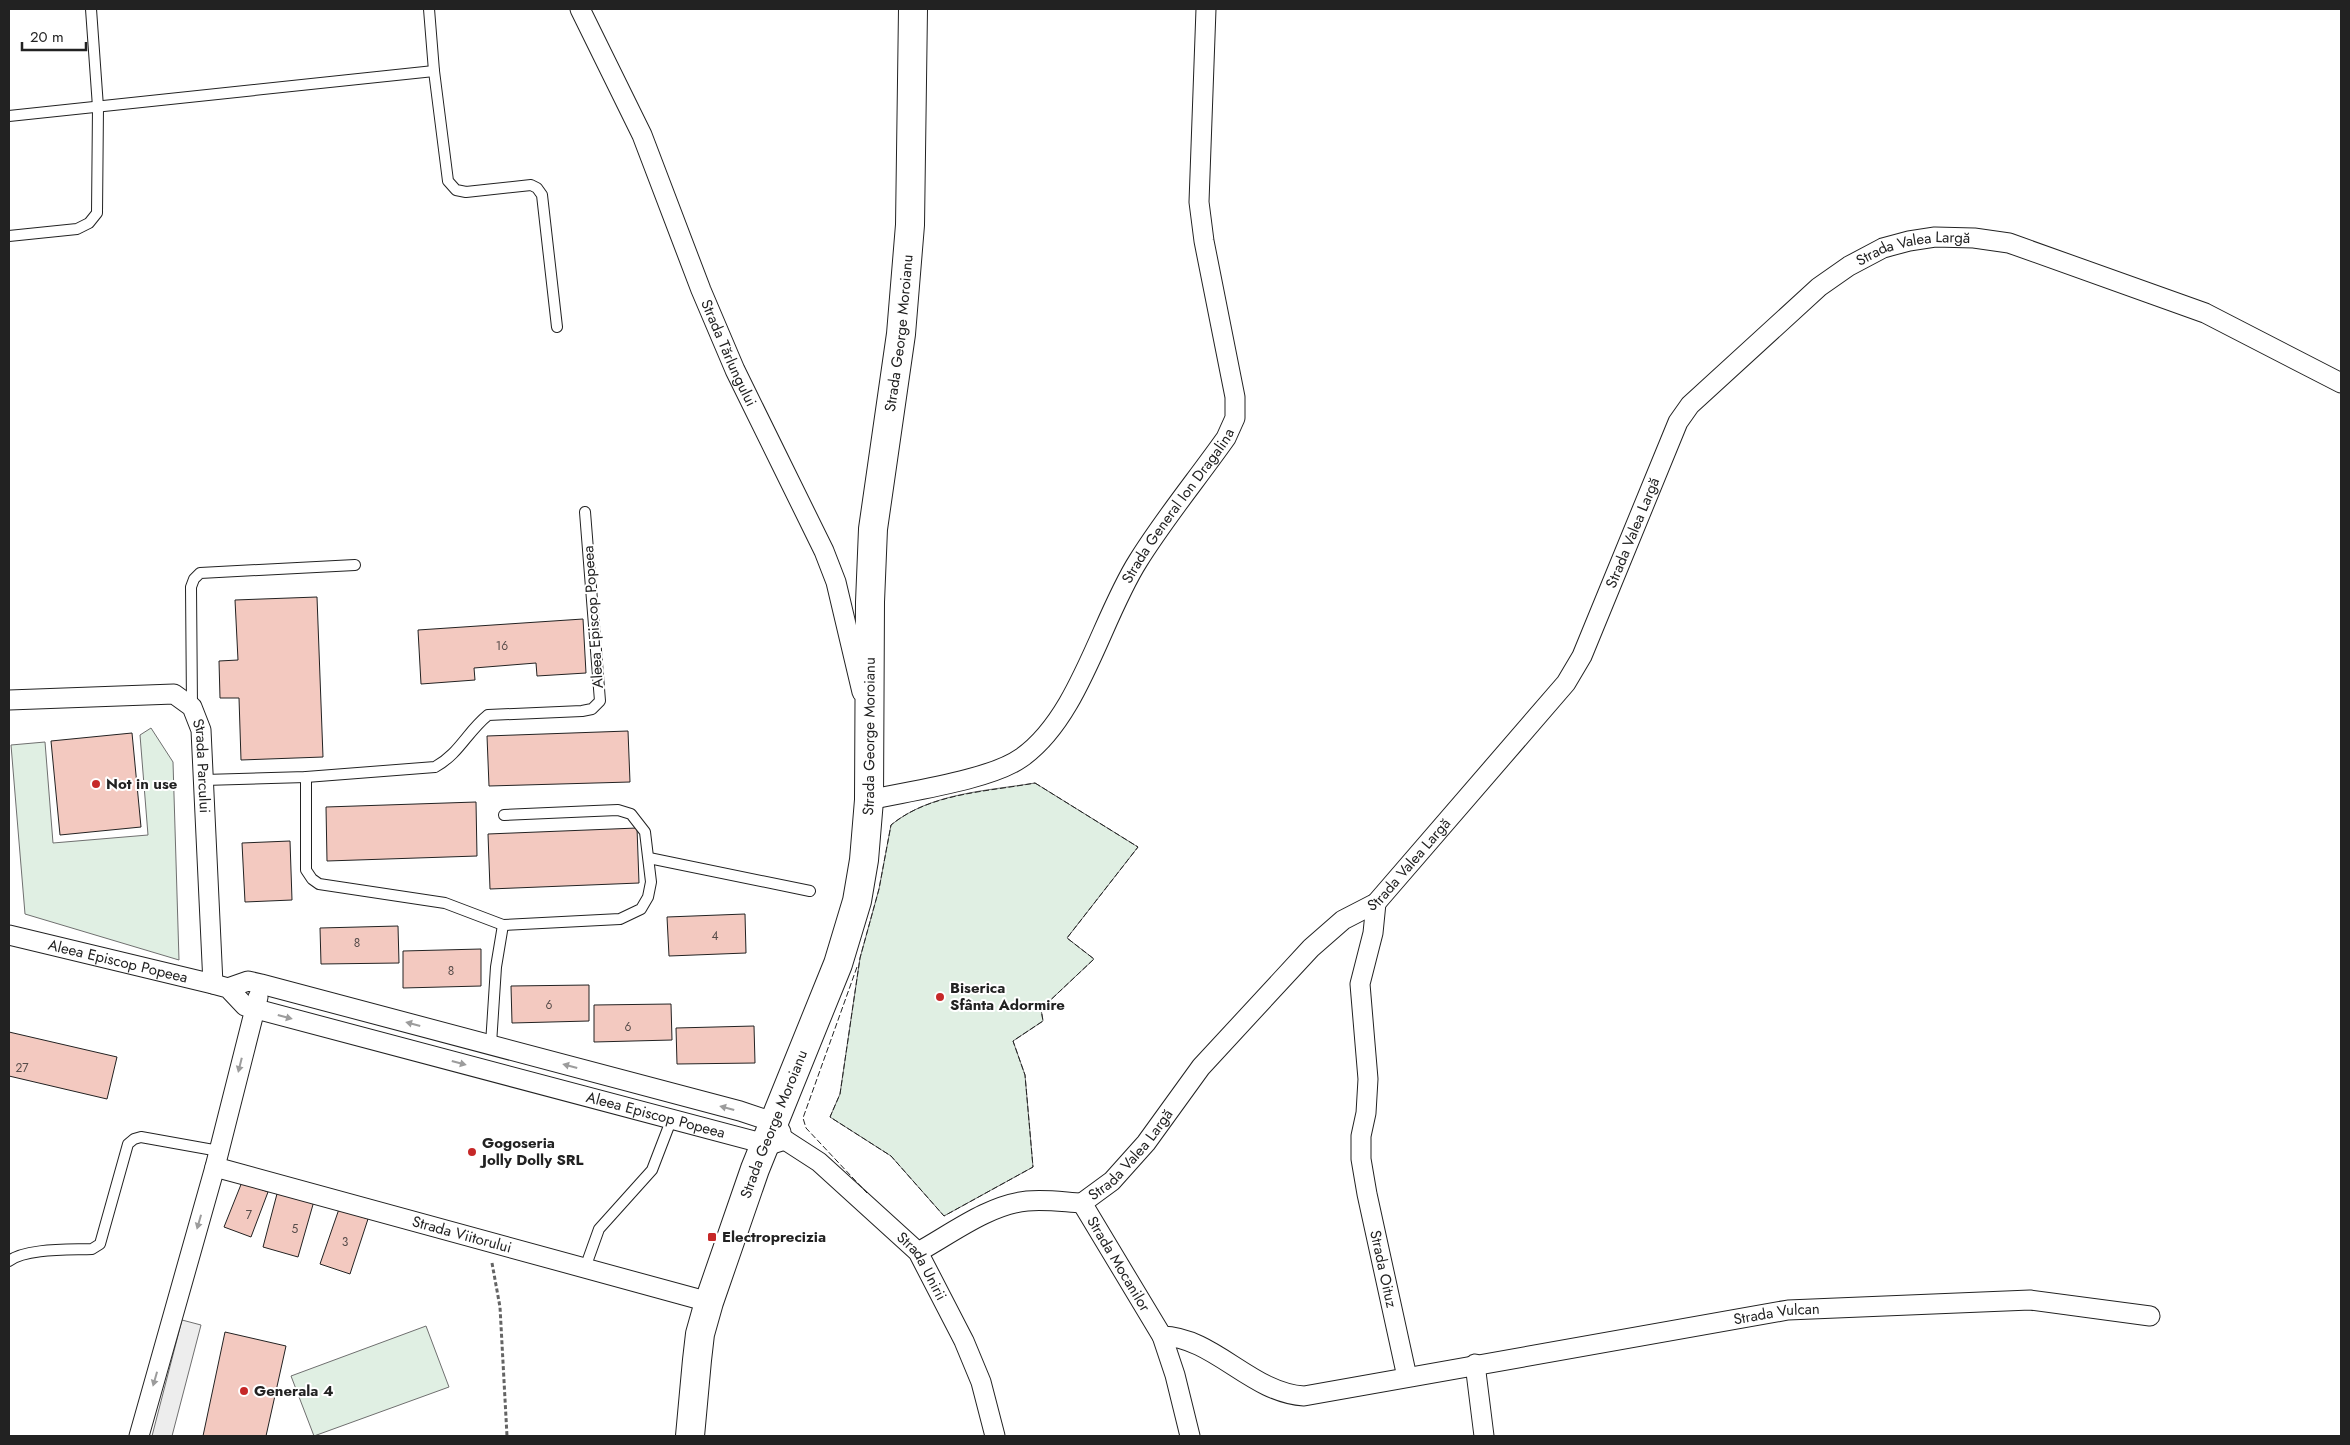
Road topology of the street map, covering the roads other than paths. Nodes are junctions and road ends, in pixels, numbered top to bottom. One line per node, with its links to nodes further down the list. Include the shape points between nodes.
1 (91, 9): 7 (lane)
2 (429, 9): 6 (lane)
3 (580, 9): 14 (street, Strada Tărlungului, via 642,135 735,370 824,551 836,582 862,691)
4 (913, 9): 14 (main road, Strada George Moroianu, via 910,225 901,334 873,529)
5 (1206, 9): 19 (street, Strada General Ion Dragalina, via 1199,202 1236,397 1235,418 1226,438 1138,560 1085,671 1054,724 1036,747 1002,768)
6 (434, 72): 7 (lane); 10 (lane, via 448,181 456,190 466,192 530,185 542,195)
7 (98, 107): 8 (lane); 9 (lane, via 97,213 89,223 77,228)
8 (9, 116)
9 (9, 236)
10 (557, 327)
11 (2341, 383): 23 (street, Strada Valea Largă, via 2205,313 2009,243 1935,237 1883,248 1849,266 1819,287 1690,405 1678,422 1576,669)
12 (585, 512): 17 (lane, Aleea Episcop Popeea, via 600,701 592,709 488,715 448,760 435,767)
13 (354, 566): 16 (lane, via 200,573 192,587)
14 (868, 699): 19 (main road, Strada George Moroianu)
15 (9, 700): 16 (street, Strada Parcului, via 174,694)
16 (192, 707): 18 (street, Strada Parcului, via 201,730)
17 (306, 777): 18 (lane, Aleea Episcop Popeea); 24 (lane, via 306,870 312,879 319,884 445,903)
18 (204, 780): 27 (street, Strada Parcului)
19 (869, 800): 31 (main road, Strada George Moroianu, via 864,860 850,929)
20 (504, 815): 21 (lane, via 618,810 631,814 645,832)
21 (650, 858): 22 (lane); 24 (lane, via 648,897 641,909 631,915 620,919)
22 (810, 892)
23 (1376, 903): 33 (street, Strada Valea Largă, via 1344,920 1311,948 1201,1067 1146,1143 1112,1181); 41 (street, Strada Oituz, via 1373,933 1360,984 1368,1079 1361,1159)
24 (503, 925): 29 (lane, via 496,967)
25 (9, 935): 27 (street, Aleea Episcop Popeea)
26 (261, 984): 27 (street, Aleea Episcop Popeea, via 248,981); 28 (street); 29 (street, Aleea Episcop Popeea, one-way to 26)
27 (221, 986): 28 (street, Aleea Episcop Popeea, via 245,1006)
28 (255, 1009): 30 (street, Aleea Episcop Popeea, one-way to 30); 32 (street, one-way to 32)
29 (491, 1044): 31 (street, Aleea Episcop Popeea, one-way to 29, via 740,1111)
30 (672, 1118): 31 (street, Aleea Episcop Popeea); 36 (lane, via 652,1170 599,1229)
31 (774, 1135): 34 (street, Strada Unirii, via 819,1162); 37 (main road, Strada George Moroianu)
32 (217, 1159): 35 (lane, via 141,1137 134,1139 128,1144 100,1244 92,1249 31,1253); 36 (street, Strada Viitorului); 42 (street, one-way to 42)
33 (1082, 1203): 34 (street, Strada Mocanilor, via 1026,1200 987,1214); 39 (street, Strada Mocanilor)
34 (918, 1252): 44 (street, Strada Unirii, via 964,1341 981,1382)
35 (9, 1261)
36 (585, 1268): 37 (street, Strada Viitorului)
37 (709, 1302): 43 (main road, Strada George Moroianu, via 700,1334)
38 (2150, 1316): 40 (street, Strada Vulcan, via 2030,1300 1788,1310)
39 (1162, 1336): 41 (street, via 1186,1340 1278,1392 1291,1395 1304,1396); 45 (street, Strada Mocanilor, via 1176,1375)
40 (1475, 1364): 41 (street, Strada Vulcan); 46 (street)
41 (1407, 1377)
42 (139, 1436)
43 (690, 1436)
44 (995, 1436)
45 (1190, 1436)
46 (1484, 1436)

